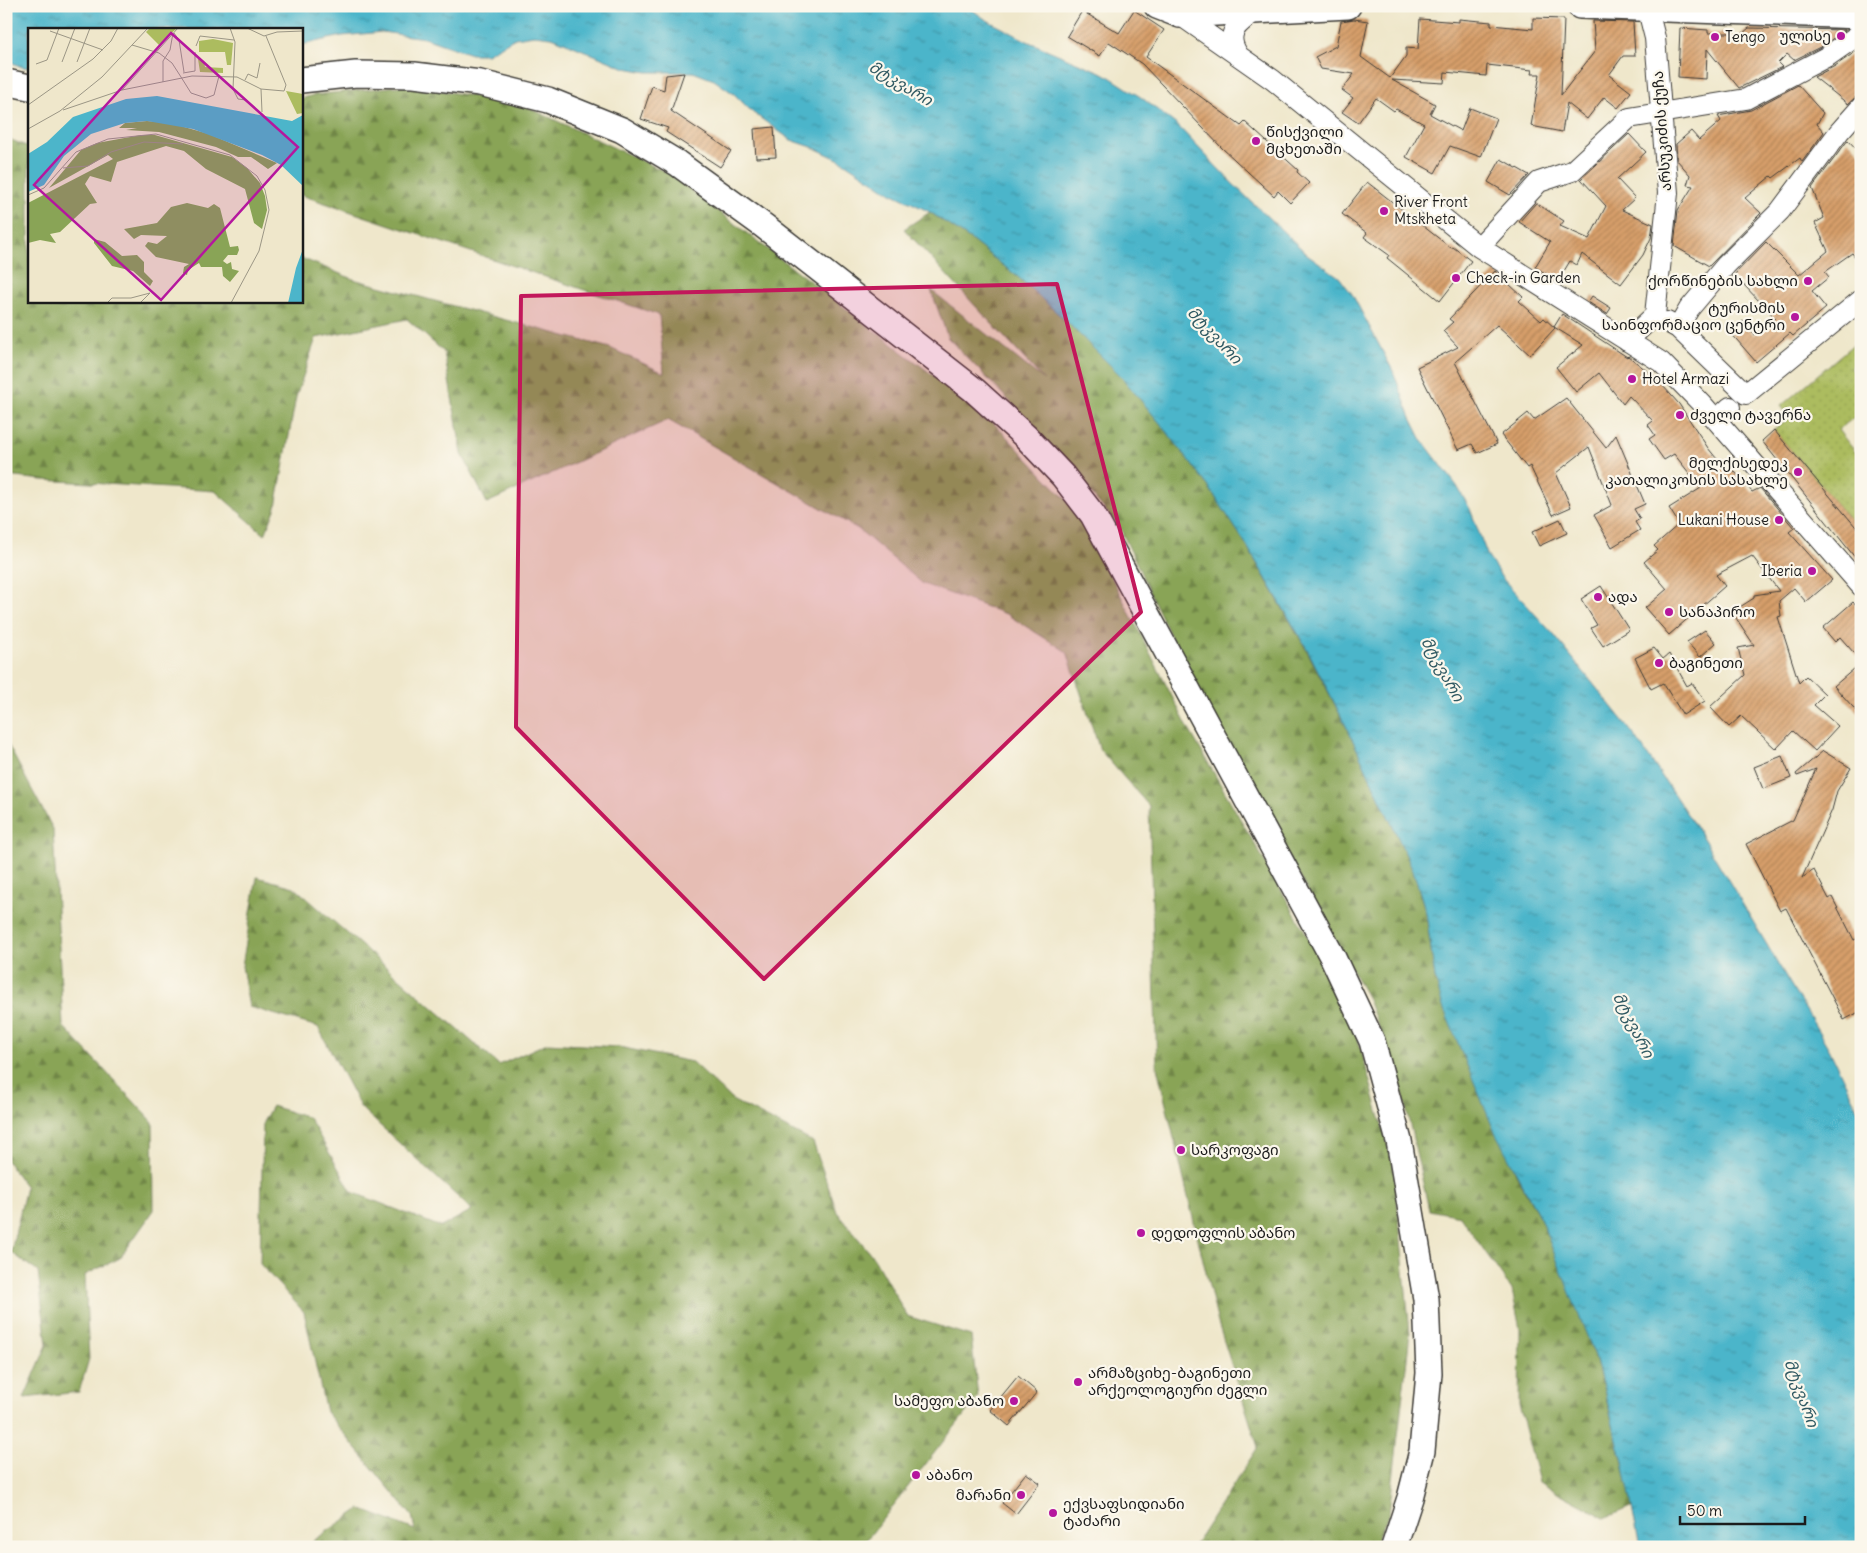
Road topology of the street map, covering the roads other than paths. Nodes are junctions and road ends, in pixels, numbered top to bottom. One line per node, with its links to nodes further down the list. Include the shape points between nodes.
1 (1157, 6): 6 (main road)
2 (1348, 6): 5 (main road)
3 (1580, 6): 4 (main road)
4 (1647, 7): 7 (main road); 14 (street, არსუკიძის ქუჩა, via 1655,38)
5 (1256, 11): 6 (main road); 9 (street, via 1239,22 1234,30 1232,39)
6 (1180, 15): 9 (street)
7 (1861, 16)
8 (1861, 33): 14 (street, via 1828,56 1746,99)
9 (1239, 56): 15 (street)
10 (302, 80): 21 (main road, via 375,74 414,75 480,84 548,100 622,130 677,163 764,226 974,390 1026,437 1063,476 1093,515 1333,958 1372,1040 1399,1141 1426,1299 1429,1364 1422,1451)
11 (6, 82): 12 (main road)
12 (28, 87)
13 (1861, 107): 17 (street, via 1780,211 1726,265 1689,309)
14 (1660, 113): 15 (street, via 1629,118 1572,170 1539,182); 17 (street, არსუკიძის ქუჩა, via 1668,194)
15 (1479, 247): 18 (street)
16 (1861, 300): 19 (street)
17 (1667, 322): 18 (street); 19 (street, via 1731,380)
18 (1627, 341): 19 (street)
19 (1731, 406): 20 (street)
20 (1861, 586)
21 (1394, 1547)

